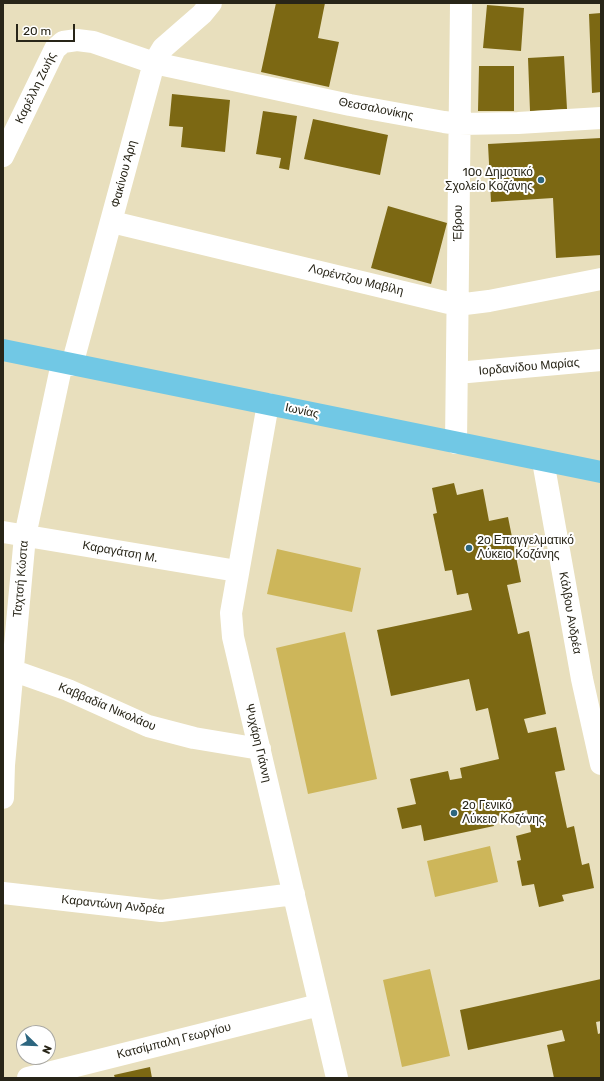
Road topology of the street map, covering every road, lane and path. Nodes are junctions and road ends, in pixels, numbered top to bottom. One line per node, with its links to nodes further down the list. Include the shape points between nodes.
1 (211, 3): 3 (street, Φακίνου Άρη, via 163,48)
2 (461, 3): 5 (street, Έβρου)
3 (154, 62): 5 (street, Θεσσαλονίκης, via 350,105); 6 (street, Καρέλλη Ζωής, via 93,42 63,42 55,49); 7 (street, Φακίνου Άρη)
4 (601, 118): 5 (street, Θεσσαλονίκης, via 564,122)
5 (459, 124): 9 (street, Έβρου)
6 (3, 156)
7 (112, 222): 9 (street, Λορέντζου Μαβίλη); 12 (street, Φακίνου Άρη)
8 (601, 279): 9 (street, Λορέντζου Μαβίλη, via 489,302)
9 (457, 305): 13 (street, Έβρου)
10 (3, 350): 12 (main road, Ιωνίας)
11 (601, 360): 13 (street, Ιορδανίδου Μαρίας)
12 (67, 364): 14 (main road, Ιωνίας); 19 (street, Ταχτσή Κώστα)
13 (457, 373): 15 (street, Έβρου)
14 (268, 404): 15 (main road, Ιωνίας); 20 (street, Ψυχάρη Γιάννη)
15 (456, 443): 16 (main road, Ιωνίας)
16 (544, 461): 17 (main road, Ιωνίας); 22 (street, Κάλβου Ανδρέα)
17 (601, 472)
18 (3, 532): 19 (street, Καραγάτση Μ.)
19 (25, 536): 20 (street, Καραγάτση Μ.); 21 (street, Ταχτσή Κώστα)
20 (237, 571): 23 (street, Ψυχάρη Γιάννη, via 231,612 233,637)
21 (8, 668): 23 (street, Καββαδία Νικολάου, via 68,690 148,726 194,738); 25 (street, Ταχτσή Κώστα)
22 (592, 683): 24 (street, Κάλβου Ανδρέα)
23 (260, 749): 27 (street, Ψυχάρη Γιάννη)
24 (601, 764)
25 (3, 798)
26 (3, 893): 27 (street, Καραντώνη Ανδρέα, via 162,911)
27 (294, 894): 28 (street, Ψυχάρη Γιάννη)
28 (319, 1005): 29 (street, Κατσίμπαλη Γεωργίου); 31 (street, Ψυχάρη Γιάννη)
29 (62, 1074): 30 (street, Κατσίμπαλη Γεωργίου)
30 (28, 1078)
31 (337, 1078)

